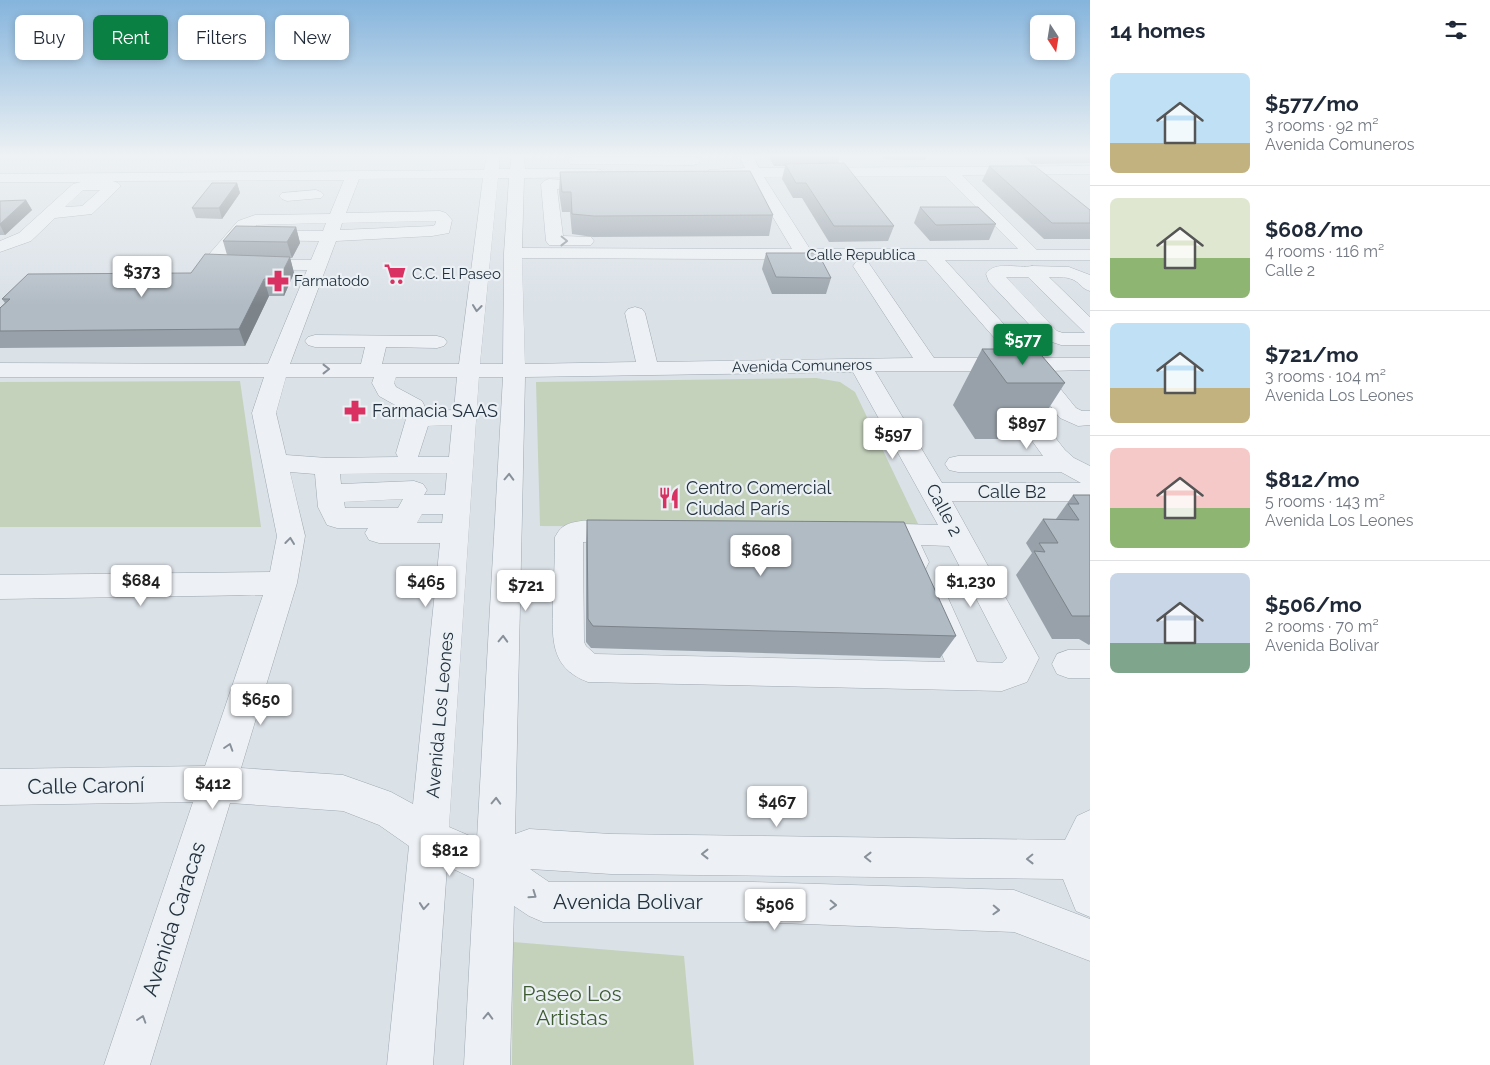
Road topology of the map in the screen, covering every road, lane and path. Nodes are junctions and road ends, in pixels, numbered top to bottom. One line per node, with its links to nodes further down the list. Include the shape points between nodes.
1 (341, 205): 9 (street, Avenida Caracas)
2 (497, 205): 36 (street, Avenida Los Leones, one-way to 36)
3 (508, 205): 16 (street)
4 (551, 205): 17 (street, one-way to 17, via 555,241 633,240)
5 (774, 205): 15 (street)
6 (983, 205): 20 (street)
7 (52, 213): 14 (street, via 25,237)
8 (380, 217): 9 (street); 10 (street); 10 (street, via 440,216 444,220 443,229)
9 (335, 218): 11 (street, via 255,220 244,224); 12 (street, Avenida Caracas)
10 (376, 233): 12 (street)
11 (235, 235): 12 (street); 21 (street, via 213,264)
12 (330, 236): 21 (street, Avenida Caracas)
13 (711, 241): 15 (street)
14 (0, 247)
15 (801, 248): 17 (street, Calle Republica); 18 (street, Calle Republica)
16 (513, 253): 17 (street, Calle Republica); 39 (street)
17 (636, 254)
18 (932, 256): 20 (street, Calle Republica); 30 (street)
19 (1090, 256): 20 (street, Calle Republica)
20 (1033, 263): 23 (street, via 1082,277); 25 (street); 26 (street, via 998,272 996,278 1050,335 1061,339)
21 (318, 265): 35 (street, Avenida Caracas)
22 (862, 266): 33 (street)
23 (1090, 285)
24 (635, 313): 34 (street)
25 (1090, 328)
26 (1090, 339)
27 (315, 341): 28 (street)
28 (377, 341): 29 (street); 38 (street)
29 (437, 342)
30 (1029, 364): 31 (street, Avenida Comuneros); 33 (street, Avenida Comuneros); 43 (street, via 1068,413 1078,418)
31 (1090, 364)
32 (860, 365): 33 (street, Avenida Comuneros); 34 (street, Avenida Comuneros); 51 (street, Calle 2)
33 (928, 365)
34 (648, 368): 39 (street, Avenida Comuneros)
35 (277, 369): 37 (street, Avenida Comuneros); 38 (street, Avenida Comuneros, one-way to 38); 44 (street, Avenida Caracas, via 264,413)
36 (470, 369): 38 (street, Avenida Comuneros); 39 (street, Avenida Comuneros); 41 (street, Avenida Los Leones)
37 (0, 370)
38 (378, 370): 42 (street, via 387,391 414,406)
39 (514, 371): 66 (street, one-way to 39)
40 (1002, 383): 46 (street)
41 (464, 417): 42 (street); 47 (street, Avenida Los Leones)
42 (418, 418): 50 (street)
43 (1090, 418)
44 (276, 464): 48 (street); 59 (street, Avenida Caracas, one-way to 44, via 292,536)
45 (958, 464): 46 (street)
46 (1065, 464): 49 (street)
47 (460, 465): 50 (street); 53 (street, Avenida Los Leones)
48 (327, 466): 50 (street); 50 (street, via 329,493)
49 (1090, 477)
50 (413, 479): 53 (street)
51 (934, 492): 52 (street, Calle B2); 58 (street, Calle 2)
52 (1090, 492)
53 (456, 519): 55 (street); 64 (street, Avenida Los Leones)
54 (647, 531): 61 (street, via 588,530 569,537 568,642 573,655 588,668)
55 (350, 533)
56 (873, 534): 57 (street)
57 (902, 534): 58 (street); 61 (street, via 959,654)
58 (958, 536): 61 (street, Calle 2, via 1023,658 1016,672 1002,677)
59 (282, 583): 60 (street); 62 (street, Avenida Caracas, one-way to 59)
60 (0, 588)
61 (965, 676)
62 (217, 784): 63 (street, Calle Caroní); 64 (street, Calle Caroní, via 343,793 391,811); 69 (street, Avenida Caracas, one-way to 62)
63 (0, 787)
64 (430, 838): 66 (street, Avenida Bolivar); 70 (street, Avenida Los Leones, one-way to 70)
65 (1084, 844): 66 (street, one-way to 66, via 1008,860 611,854 529,848); 67 (street, via 1083,883)
66 (493, 867): 68 (street, Avenida Bolivar, one-way to 68, via 543,902 753,902 1014,911); 71 (street, one-way to 66)
67 (1090, 897)
68 (1090, 940)
69 (127, 1065)
70 (410, 1065)
71 (486, 1065)

